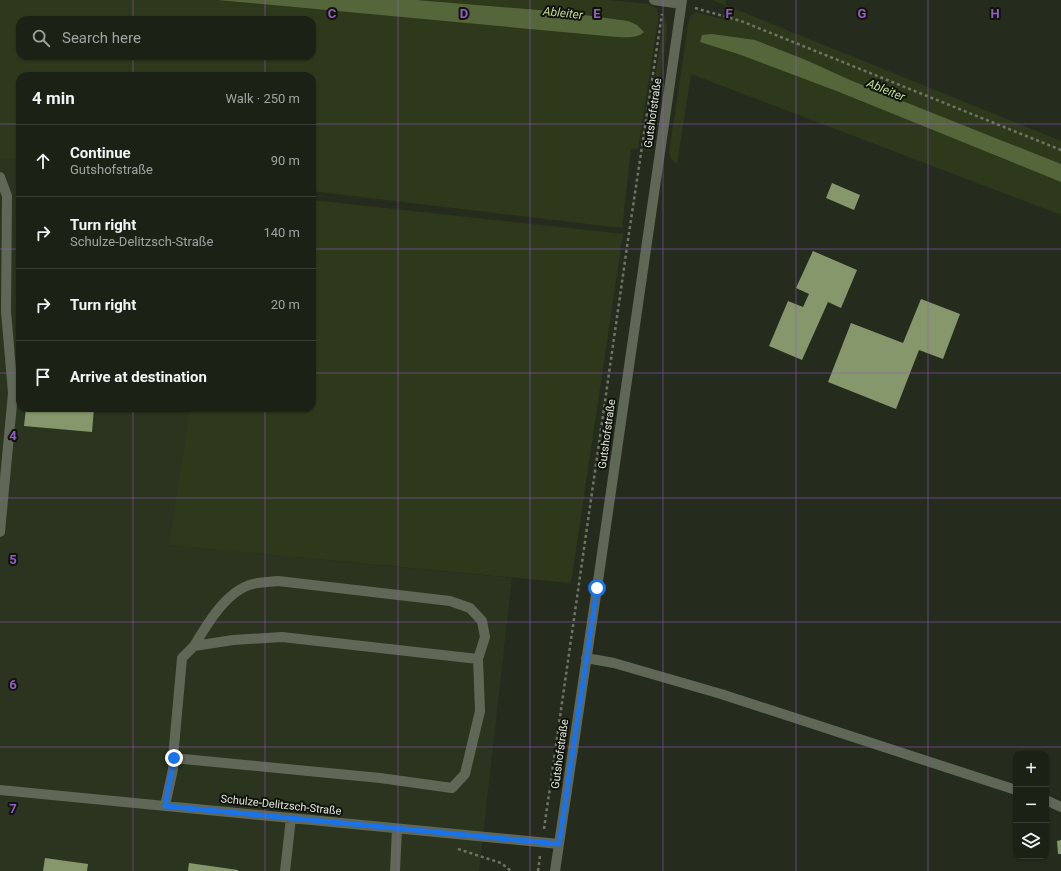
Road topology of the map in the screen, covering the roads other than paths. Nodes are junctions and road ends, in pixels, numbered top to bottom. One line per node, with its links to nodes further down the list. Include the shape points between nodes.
1 (659, 0): 2 (street)
2 (681, 2): 6 (street, Gutshofstraße)
3 (0, 177): 4 (street, via 7,196 6,312 13,393)
4 (0, 532)
5 (194, 646): 7 (street, via 233,640 282,637); 7 (street, via 211,618 234,593 252,584 278,580 450,601 470,608 482,621 485,637); 8 (street, via 182,658)
6 (586, 658): 9 (street, via 614,663 721,694); 16 (street, Gutshofstraße)
7 (478, 659): 8 (street, via 480,710 465,774 452,788 380,778)
8 (174, 758): 12 (street)
9 (1013, 789)
10 (0, 790): 12 (street, Schulze-Delitzsch-Straße)
11 (1049, 801): 13 (street)
12 (165, 806): 14 (street, Schulze-Delitzsch-Straße)
13 (1061, 807)
14 (291, 818): 15 (street, Schulze-Delitzsch-Straße); 17 (street)
15 (397, 829): 16 (street, Schulze-Delitzsch-Straße); 18 (street)
16 (559, 844): 19 (street, Gutshofstraße)
17 (285, 871)
18 (395, 871)
19 (555, 871)

